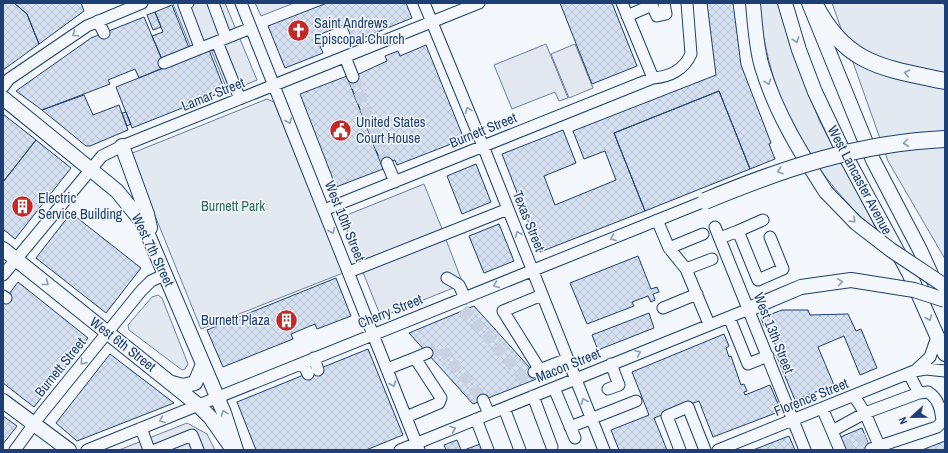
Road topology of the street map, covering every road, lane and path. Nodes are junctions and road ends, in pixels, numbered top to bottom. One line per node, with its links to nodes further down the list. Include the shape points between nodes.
1 (142, 3): 17 (street)
2 (188, 3): 22 (street, via 184,5)
3 (213, 3): 21 (street)
4 (241, 3): 19 (street, West 10th Street)
5 (424, 3): 18 (street, Texas Street)
6 (479, 3): 18 (street, Lamar Street)
7 (622, 3): 16 (street)
8 (664, 3): 15 (street, via 666,14 657,16)
9 (687, 3): 26 (street, Burnett Street, via 692,49 689,59 678,70 664,77)
10 (753, 3): 60 (main road, one-way to 60, bridge, via 762,66 777,109 797,147 826,192 856,223)
11 (785, 3): 72 (main road, West Lancaster Avenue, one-way to 72, via 815,92 844,153 910,273)
12 (801, 3): 35 (main road, via 816,47 839,100)
13 (809, 3): 35 (main road, West Lancaster Avenue)
14 (814, 3): 27 (highway, one-way to 14, via 892,70 868,62 833,34)
15 (651, 4): 16 (street)
16 (627, 16): 26 (street)
17 (98, 20): 20 (street); 29 (street, one-way to 29, via 10,79)
18 (432, 22): 23 (street, Lamar Street); 34 (street, Texas Street, one-way to 18)
19 (251, 28): 21 (street); 28 (street, West 10th Street)
20 (104, 33)
21 (222, 40): 24 (street); 31 (street)
22 (198, 42)
23 (345, 56): 25 (street); 28 (street, Lamar Street)
24 (164, 64)
25 (353, 77)
26 (653, 78): 34 (street, Burnett Street)
27 (945, 81)
28 (275, 85): 31 (street, Lamar Street); 41 (street, West 10th Street, one-way to 41)
29 (3, 87)
30 (3, 98): 37 (main road, West 7th Street)
31 (240, 99): 33 (street, Lamar Street)
32 (945, 139): 39 (highway, one-way to 39, bridge, via 833,155 767,175)
33 (122, 146): 37 (street, Lamar Street, via 102,156); 49 (main road, via 147,214)
34 (483, 146): 38 (street, Burnett Street); 40 (street, Texas Street)
35 (873, 160): 65 (main road, West Lancaster Avenue, via 920,250)
36 (387, 163): 38 (street)
37 (91, 168): 49 (main road, West 7th Street, via 130,205 143,223); 52 (street, Lamar Street)
38 (395, 182): 41 (street, Burnett Street)
39 (705, 201): 42 (street, Cherry Street)
40 (508, 208): 55 (street, Texas Street, one-way to 40); 56 (street)
41 (324, 210): 56 (street, West 10th Street, one-way to 56)
42 (657, 220): 50 (street); 55 (street, Cherry Street, one-way to 55)
43 (763, 220): 45 (street)
44 (715, 226): 48 (street, West 13th Street)
45 (738, 231): 47 (street, via 758,280 784,269); 48 (street)
46 (703, 234): 50 (street)
47 (770, 237)
48 (720, 238): 67 (street, West 13th Street)
49 (154, 246): 57 (main road, West 7th Street)
50 (669, 248): 54 (street)
51 (3, 249): 52 (main road, West 6th Street)
52 (15, 259): 58 (street, Lamar Street); 70 (main road, West 6th Street, one-way to 70)
53 (712, 259): 54 (street)
54 (686, 269): 61 (street)
55 (532, 270): 62 (street, Texas Street); 64 (street, Cherry Street, one-way to 64)
56 (349, 272): 71 (street, West 10th Street)
57 (166, 274): 70 (street, Burnett Street, via 151,281); 80 (main road, West 7th Street)
58 (3, 275)
59 (447, 278): 64 (street, via 459,285)
60 (945, 286)
61 (697, 294): 66 (street); 69 (street)
62 (542, 295): 78 (street, Texas Street); 78 (street, via 503,311 537,371)
63 (945, 300): 67 (main road, one-way to 63, bridge, via 801,287 851,280 898,287)
64 (462, 302): 71 (street, Cherry Street)
65 (945, 306)
66 (663, 308)
67 (749, 308): 68 (street, Macon Street); 75 (street, West 13th Street)
68 (729, 317): 69 (street, Macon Street); 75 (street, via 748,364)
69 (709, 324): 81 (street, Macon Street, one-way to 69)
70 (108, 332): 88 (main road, West 6th Street); 107 (street, Burnett Street, one-way to 107)
71 (373, 334): 76 (street, Cherry Street); 82 (street, West 10th Street)
72 (937, 337): 74 (main road, West Lancaster Avenue); 85 (street, Florence Street, via 930,357 924,365)
73 (427, 353): 77 (street)
74 (945, 354)
75 (768, 356): 106 (street, West 13th Street)
76 (314, 358): 79 (street, Cherry Street); 83 (street)
77 (415, 358): 82 (street); 103 (street, via 441,398 439,403)
78 (567, 359): 87 (street, Texas Street)
79 (303, 363): 86 (street); 94 (street, Cherry Street)
80 (203, 364): 88 (main road, via 191,385 183,386); 94 (main road, West 7th Street)
81 (612, 364): 87 (street, Macon Street); 90 (street, via 619,385)
82 (387, 369): 103 (street, West 10th Street, one-way to 103)
83 (318, 370)
84 (945, 371): 85 (street, Florence Street, via 926,369)
85 (911, 373): 91 (street); 93 (street, Florence Street)
86 (308, 374)
87 (575, 379): 89 (street, Macon Street); 104 (street, Texas Street, one-way to 87)
88 (172, 382): 98 (main road, West 6th Street)
89 (554, 388): 92 (street, Macon Street); 108 (street)
90 (608, 389)
91 (919, 394): 101 (street); 114 (street, via 928,392 934,396 942,422 936,427)
92 (533, 396): 99 (street, Macon Street); 113 (street)
93 (854, 396): 100 (street, Florence Street); 101 (street)
94 (217, 397): 98 (street, Cherry Street); 123 (main road, West 7th Street, one-way to 94)
95 (484, 400): 102 (street)
96 (3, 401): 107 (main road)
97 (636, 401): 104 (street)
98 (198, 405): 109 (street, Cherry Street, one-way to 109); 123 (main road, West 6th Street)
99 (504, 408): 102 (street, Macon Street); 126 (street)
100 (822, 408): 106 (street, Florence Street); 110 (street)
101 (865, 413): 110 (street); 114 (street, via 870,436)
102 (489, 414): 105 (street, Macon Street)
103 (406, 417): 112 (street, West 10th Street)
104 (591, 418): 108 (street); 115 (street, Texas Street)
105 (476, 419): 112 (street, Macon Street, one-way to 105); 125 (street)
106 (793, 420): 129 (street, Florence Street); 130 (street, West 13th Street)
107 (34, 426): 117 (street, Burnett Street); 118 (main road)
108 (570, 427): 111 (street)
109 (141, 428): 119 (street, Cherry Street); 120 (street)
110 (832, 431): 116 (street)
111 (575, 438)
112 (418, 447): 124 (street, Macon Street)
113 (552, 447)
114 (877, 448)
115 (601, 449)
116 (840, 449)
117 (15, 450)
118 (69, 450)
119 (87, 450)
120 (149, 450)
121 (155, 450): 122 (street, via 192,435)
122 (198, 450)
123 (234, 450)
124 (400, 450)
125 (488, 450)
126 (520, 450)
127 (680, 450): 128 (street, via 667,416 688,408)
128 (704, 450)
129 (718, 450)
130 (804, 450)

